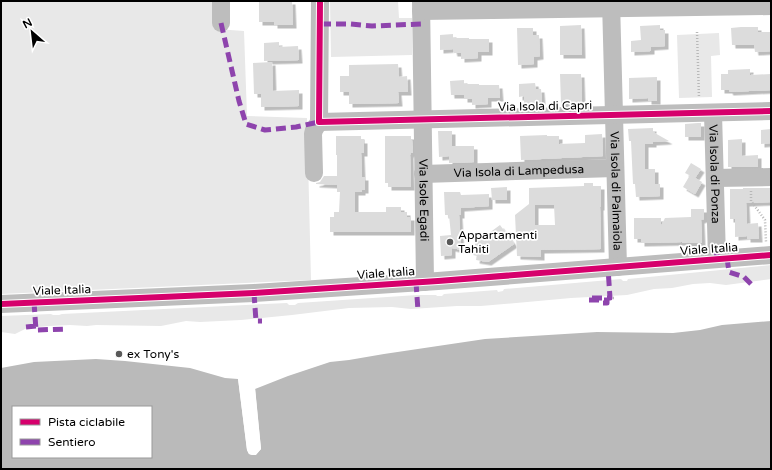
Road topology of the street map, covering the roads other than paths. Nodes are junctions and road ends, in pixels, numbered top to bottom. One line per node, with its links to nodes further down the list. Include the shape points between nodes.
1 (221, 1): 6 (street)
2 (320, 1): 11 (street)
3 (611, 5): 4 (street); 5 (street); 9 (street, Via Isola di Palmaiola)
4 (421, 6): 10 (street, Via Isole Egadi)
5 (771, 6)
6 (221, 23)
7 (771, 111): 8 (street, Via Isola di Capri)
8 (713, 112): 9 (street, Via Isola di Capri); 16 (street, Via Isola di Ponza)
9 (613, 115): 10 (street, Via Isola di Capri); 12 (street, Via Isola di Palmaiola)
10 (423, 119): 11 (street, Via Isola di Capri); 14 (street, Via Isole Egadi)
11 (319, 122): 13 (street, via 313,134)
12 (615, 168): 14 (street, Via Isola di Lampedusa); 19 (street, Via Isola di Palmaiola)
13 (314, 173)
14 (423, 174): 20 (street, Via Isole Egadi)
15 (771, 176): 16 (street)
16 (715, 178): 18 (street, Via Isola di Ponza)
17 (769, 248): 18 (street, Viale Italia)
18 (717, 252): 19 (street, Viale Italia)
19 (618, 267): 20 (street, Viale Italia)
20 (425, 282): 21 (street, Viale Italia, via 254,293)
21 (1, 304)

